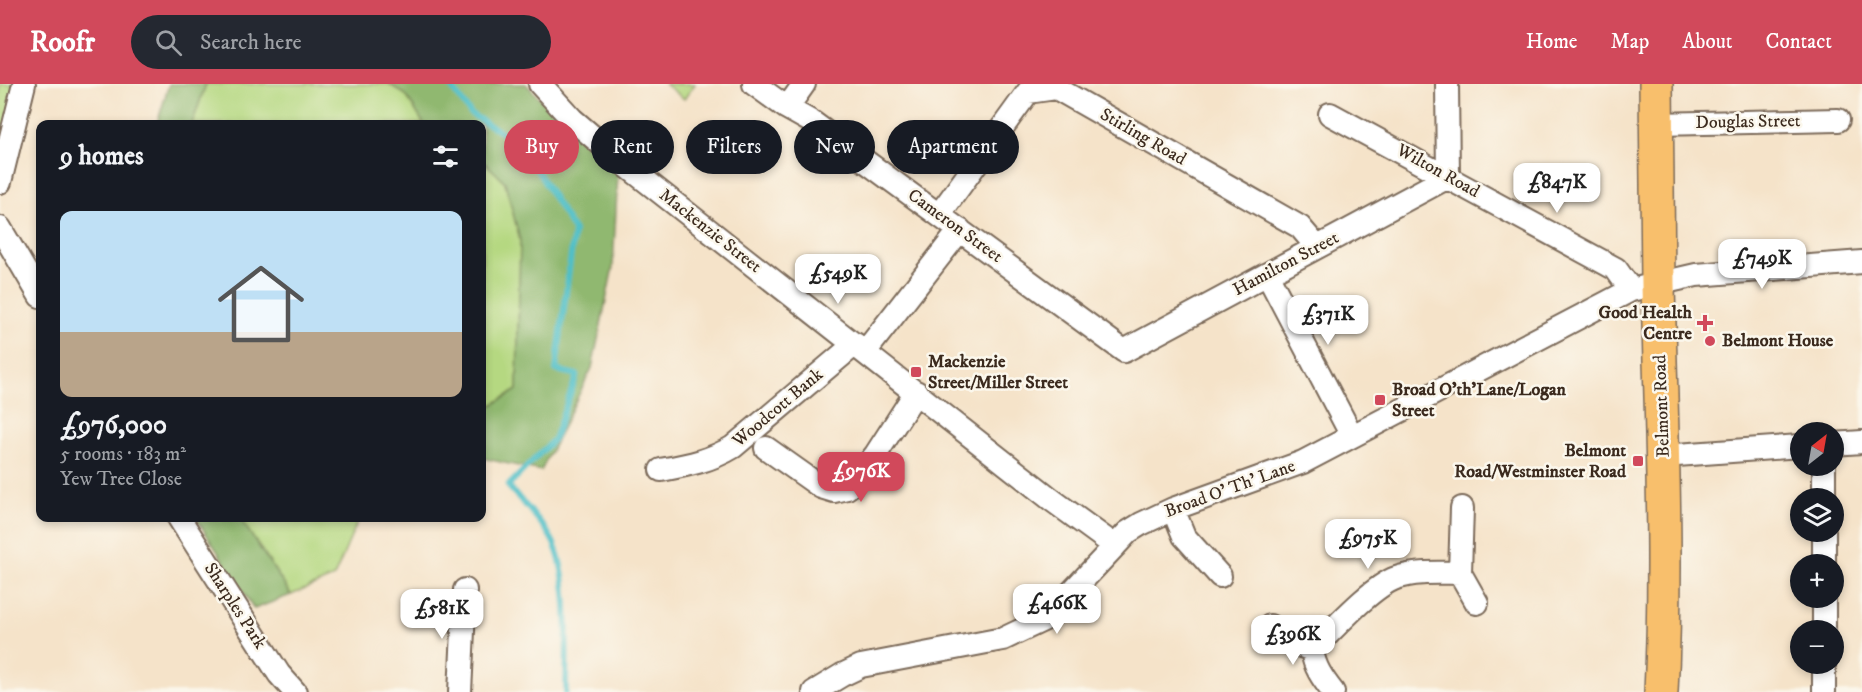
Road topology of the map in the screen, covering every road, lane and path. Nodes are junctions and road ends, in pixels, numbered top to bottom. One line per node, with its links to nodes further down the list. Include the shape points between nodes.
1 (24, 84): 12 (street)
2 (540, 84): 21 (street, Mackenzie Street, via 572,119 627,166)
3 (754, 84): 7 (street, Cameron Street)
4 (804, 84): 7 (street)
5 (1447, 84): 11 (street)
6 (1656, 84): 10 (main road, Belmont Road)
7 (787, 108): 13 (street, Cameron Street)
8 (1330, 114): 11 (street, Wilton Road)
9 (1839, 120): 10 (street, Douglas Street)
10 (1657, 124): 19 (main road, Belmont Road)
11 (1449, 177): 16 (street, Hamilton Street); 19 (street, Wilton Road)
12 (0, 182)
13 (939, 215): 15 (street, Cameron Street); 16 (street, Stirling Road, via 1029,92 1056,88 1300,227)
14 (0, 228): 20 (street)
15 (960, 230): 21 (street, Woodcott Bank); 22 (street, Cameron Street)
16 (1317, 247): 18 (street, Hamilton Street)
17 (1862, 262): 19 (street, Broad O' Th' Lane, via 1696,275)
18 (1268, 274): 22 (street, Hamilton Street); 24 (street)
19 (1645, 287): 24 (street, Broad O' Th' Lane); 29 (main road, Belmont Road)
20 (36, 289)
21 (860, 348): 23 (street, Mackenzie Street); 30 (street, Woodcott Bank, via 733,447 699,463)
22 (1124, 351)
23 (916, 392): 28 (street, via 876,454 853,483 841,490 821,487); 34 (street, Mackenzie Street)
24 (1352, 436): 32 (street, Broad O' Th' Lane, via 1288,468)
25 (1862, 442): 26 (street)
26 (1844, 443)
27 (1790, 447): 29 (street)
28 (766, 448)
29 (1663, 456): 46 (main road, Belmont Road, via 1665,630)
30 (657, 470)
31 (1462, 508): 35 (street)
32 (1173, 509): 34 (street, Broad O' Th' Lane, via 1128,532); 36 (street, via 1184,536)
33 (181, 522): 42 (street, Sharples Park, via 279,674)
34 (1114, 546): 44 (street, Broad O' Th' Lane, via 1043,620 1003,639 861,666)
35 (1460, 573): 38 (street); 40 (street, via 1396,578 1377,588)
36 (1220, 576)
37 (465, 590): 43 (street)
38 (1477, 603)
39 (1270, 626): 40 (street, via 1285,640)
40 (1312, 650): 45 (street, via 1313,662)
41 (1824, 674): 47 (street)
42 (295, 692)
43 (460, 692)
44 (814, 692)
45 (1334, 692)
46 (1661, 692)
47 (1824, 692)

